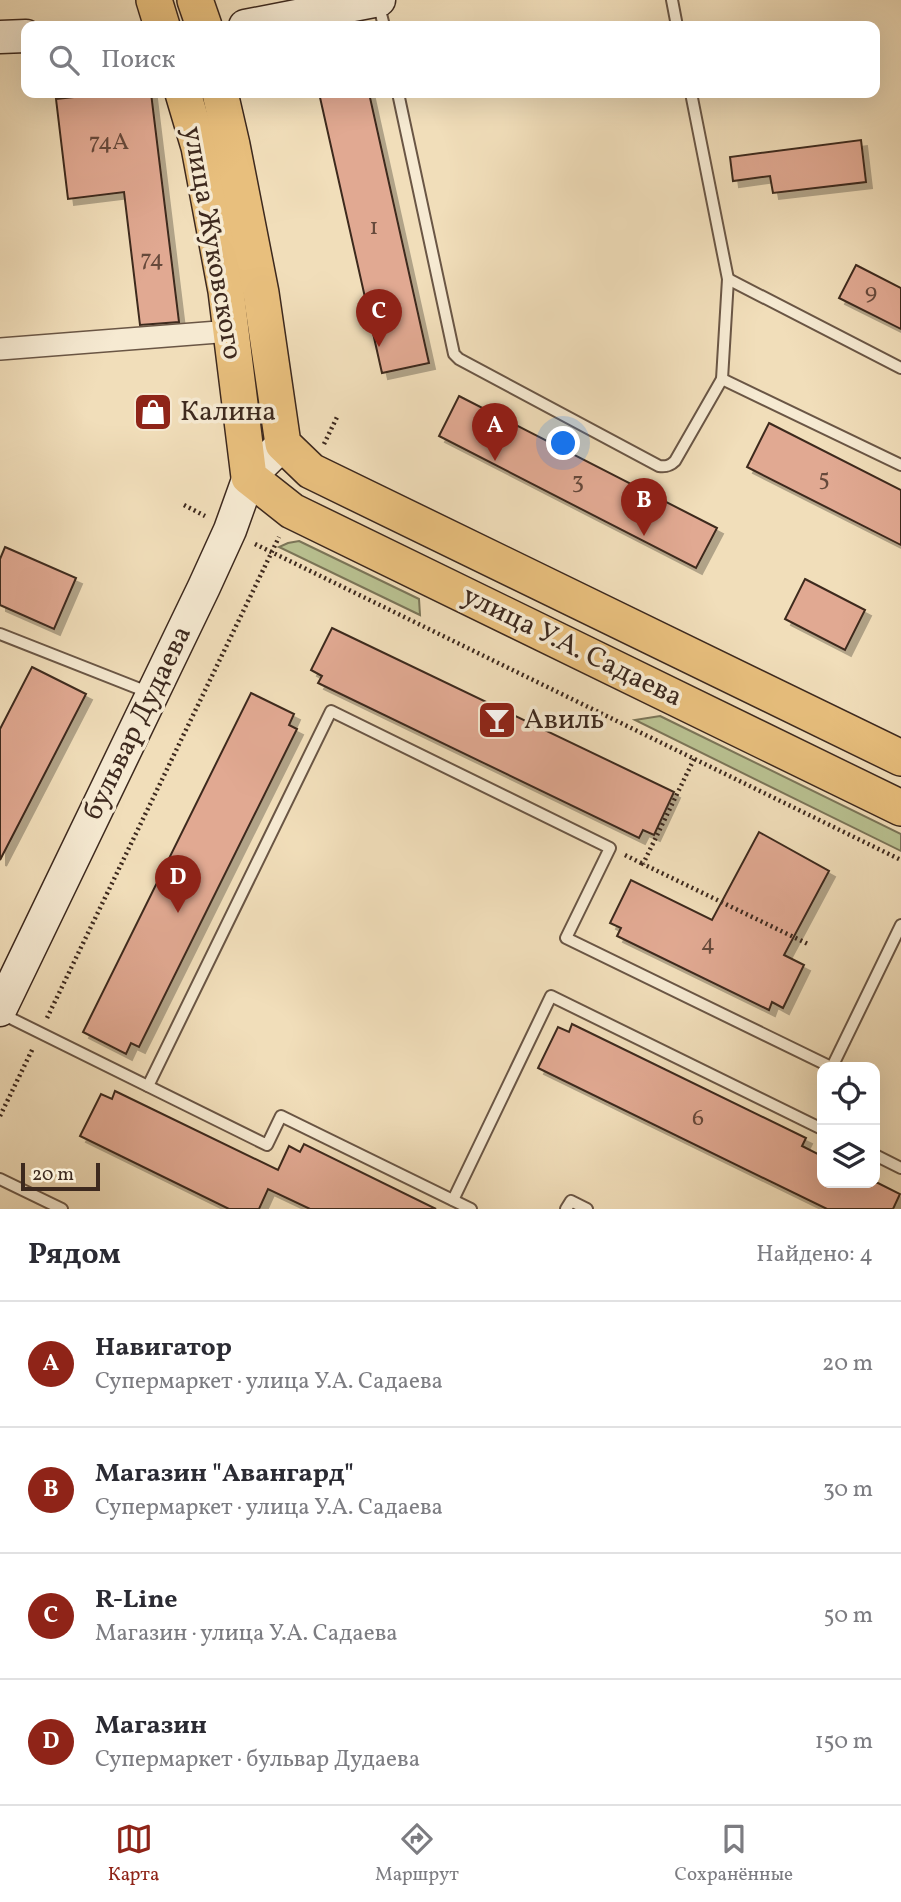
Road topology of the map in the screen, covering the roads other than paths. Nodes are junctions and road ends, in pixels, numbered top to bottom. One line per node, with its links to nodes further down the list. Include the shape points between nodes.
1 (154, 0): 5 (main road)
2 (195, 0): 6 (main road)
3 (379, 0): 7 (main road); 8 (lane)
4 (672, 0): 9 (lane)
5 (160, 21)
6 (202, 21)
7 (271, 21)
8 (383, 21)
9 (676, 21)
10 (21, 36): 11 (main road)
11 (0, 37)
12 (184, 98): 17 (main road, улица Жуковского, via 199,147)
13 (221, 98): 21 (main road, via 261,293)
14 (399, 98): 20 (lane, via 457,357 665,467 675,461)
15 (692, 98): 16 (lane)
16 (727, 279): 19 (lane); 20 (lane)
17 (231, 331): 18 (street); 23 (main road, улица Жуковского)
18 (0, 349)
19 (901, 368)
20 (722, 379): 22 (lane)
21 (284, 444): 23 (main road, бульвар Дудаева); 26 (main road, улица У.А. Садаева, via 311,471)
22 (901, 465)
23 (249, 477): 25 (main road, бульвар Дудаева, via 230,530); 27 (main road, улица У.А. Садаева, via 292,511)
24 (0, 634): 25 (lane)
25 (152, 694): 29 (main road, бульвар Дудаева)
26 (901, 758)
27 (901, 808)
28 (901, 925): 31 (lane)
29 (0, 1012): 32 (lane)
30 (822, 1062): 32 (lane, via 566,938 610,848 331,711)
31 (834, 1062)
32 (148, 1086): 37 (lane, via 267,1145 281,1116)
33 (817, 1127): 37 (lane, via 551,996)
34 (880, 1158): 35 (lane)
35 (901, 1168)
36 (0, 1179): 38 (lane)
37 (453, 1200): 39 (lane)
38 (62, 1209)
39 (471, 1209)
40 (566, 1209): 41 (lane, via 571,1201)
41 (587, 1209)

